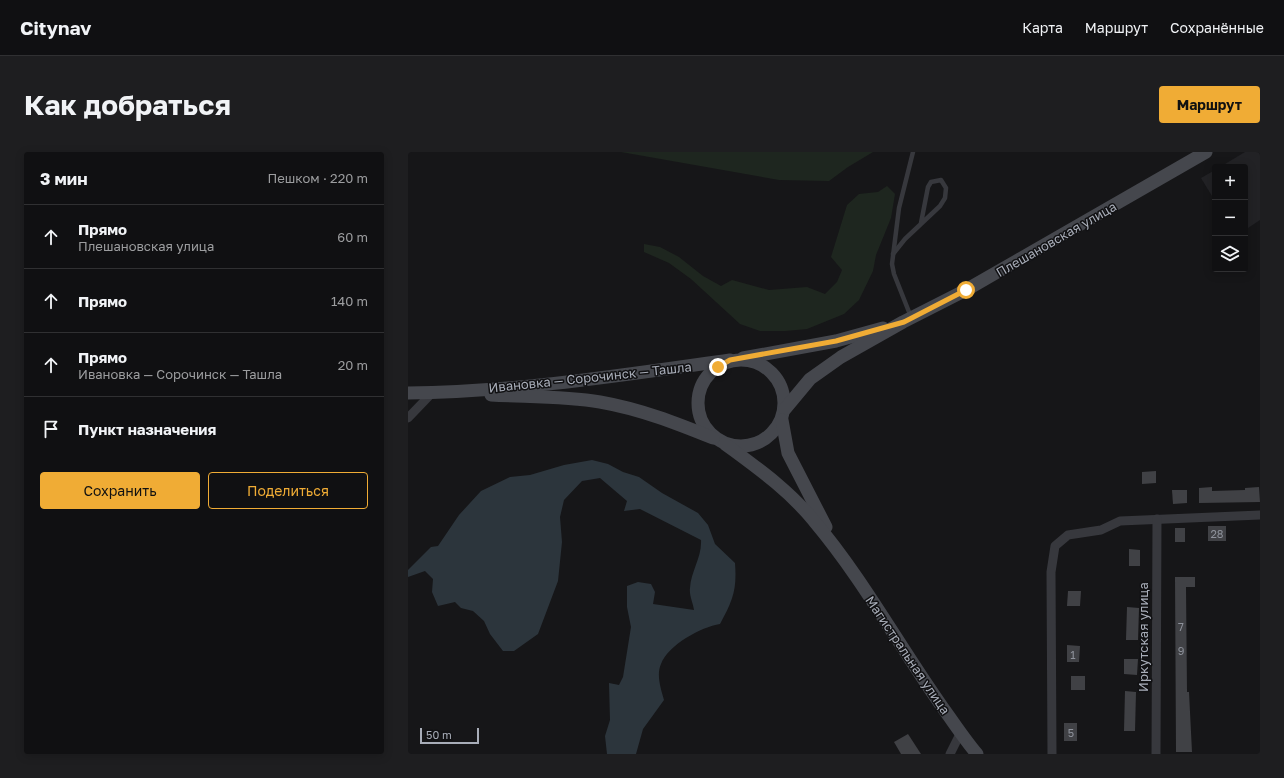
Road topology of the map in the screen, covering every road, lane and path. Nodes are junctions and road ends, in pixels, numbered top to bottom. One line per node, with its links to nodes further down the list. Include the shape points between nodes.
1 (913, 152): 4 (lane, via 899,208)
2 (1206, 152): 5 (main road, Плешановская улица, via 966,290)
3 (921, 223): 3 (lane, via 945,198 946,188 941,180 932,182 928,187); 4 (lane)
4 (892, 255): 5 (lane, via 894,274)
5 (907, 320): 6 (main road, via 836,341); 10 (main road, via 841,357 810,379)
6 (735, 359): 7 (main road, Ивановка — Сорочинск — Ташла, via 619,376); 10 (main road, Ивановка — Сорочинск — Ташла, via 754,361 774,375 784,397); 12 (main road, Ивановка — Сорочинск — Ташла, via 709,374 699,394 700,416)
7 (451, 392): 9 (main road, Ивановка — Сорочинск — Ташла); 12 (main road, Ивановка — Сорочинск — Ташла, via 599,402 670,420)
8 (408, 393): 9 (main road, Ивановка — Сорочинск — Ташла)
9 (432, 393): 11 (street)
10 (784, 415): 12 (main road, Ивановка — Сорочинск — Ташла, via 768,436 759,442 738,446); 15 (main road, Магистральная улица, via 784,439 790,458)
11 (408, 418)
12 (720, 441): 15 (main road, Магистральная улица, via 796,502)
13 (1260, 515): 14 (street)
14 (1156, 519): 19 (street, via 1120,521 1101,530 1068,535 1055,546 1051,572); 20 (street, Иркутская улица)
15 (841, 555): 16 (main road, Магистральная улица)
16 (961, 732): 17 (street); 18 (main road, Магистральная улица)
17 (950, 754)
18 (977, 754)
19 (1052, 754)
20 (1156, 754)

